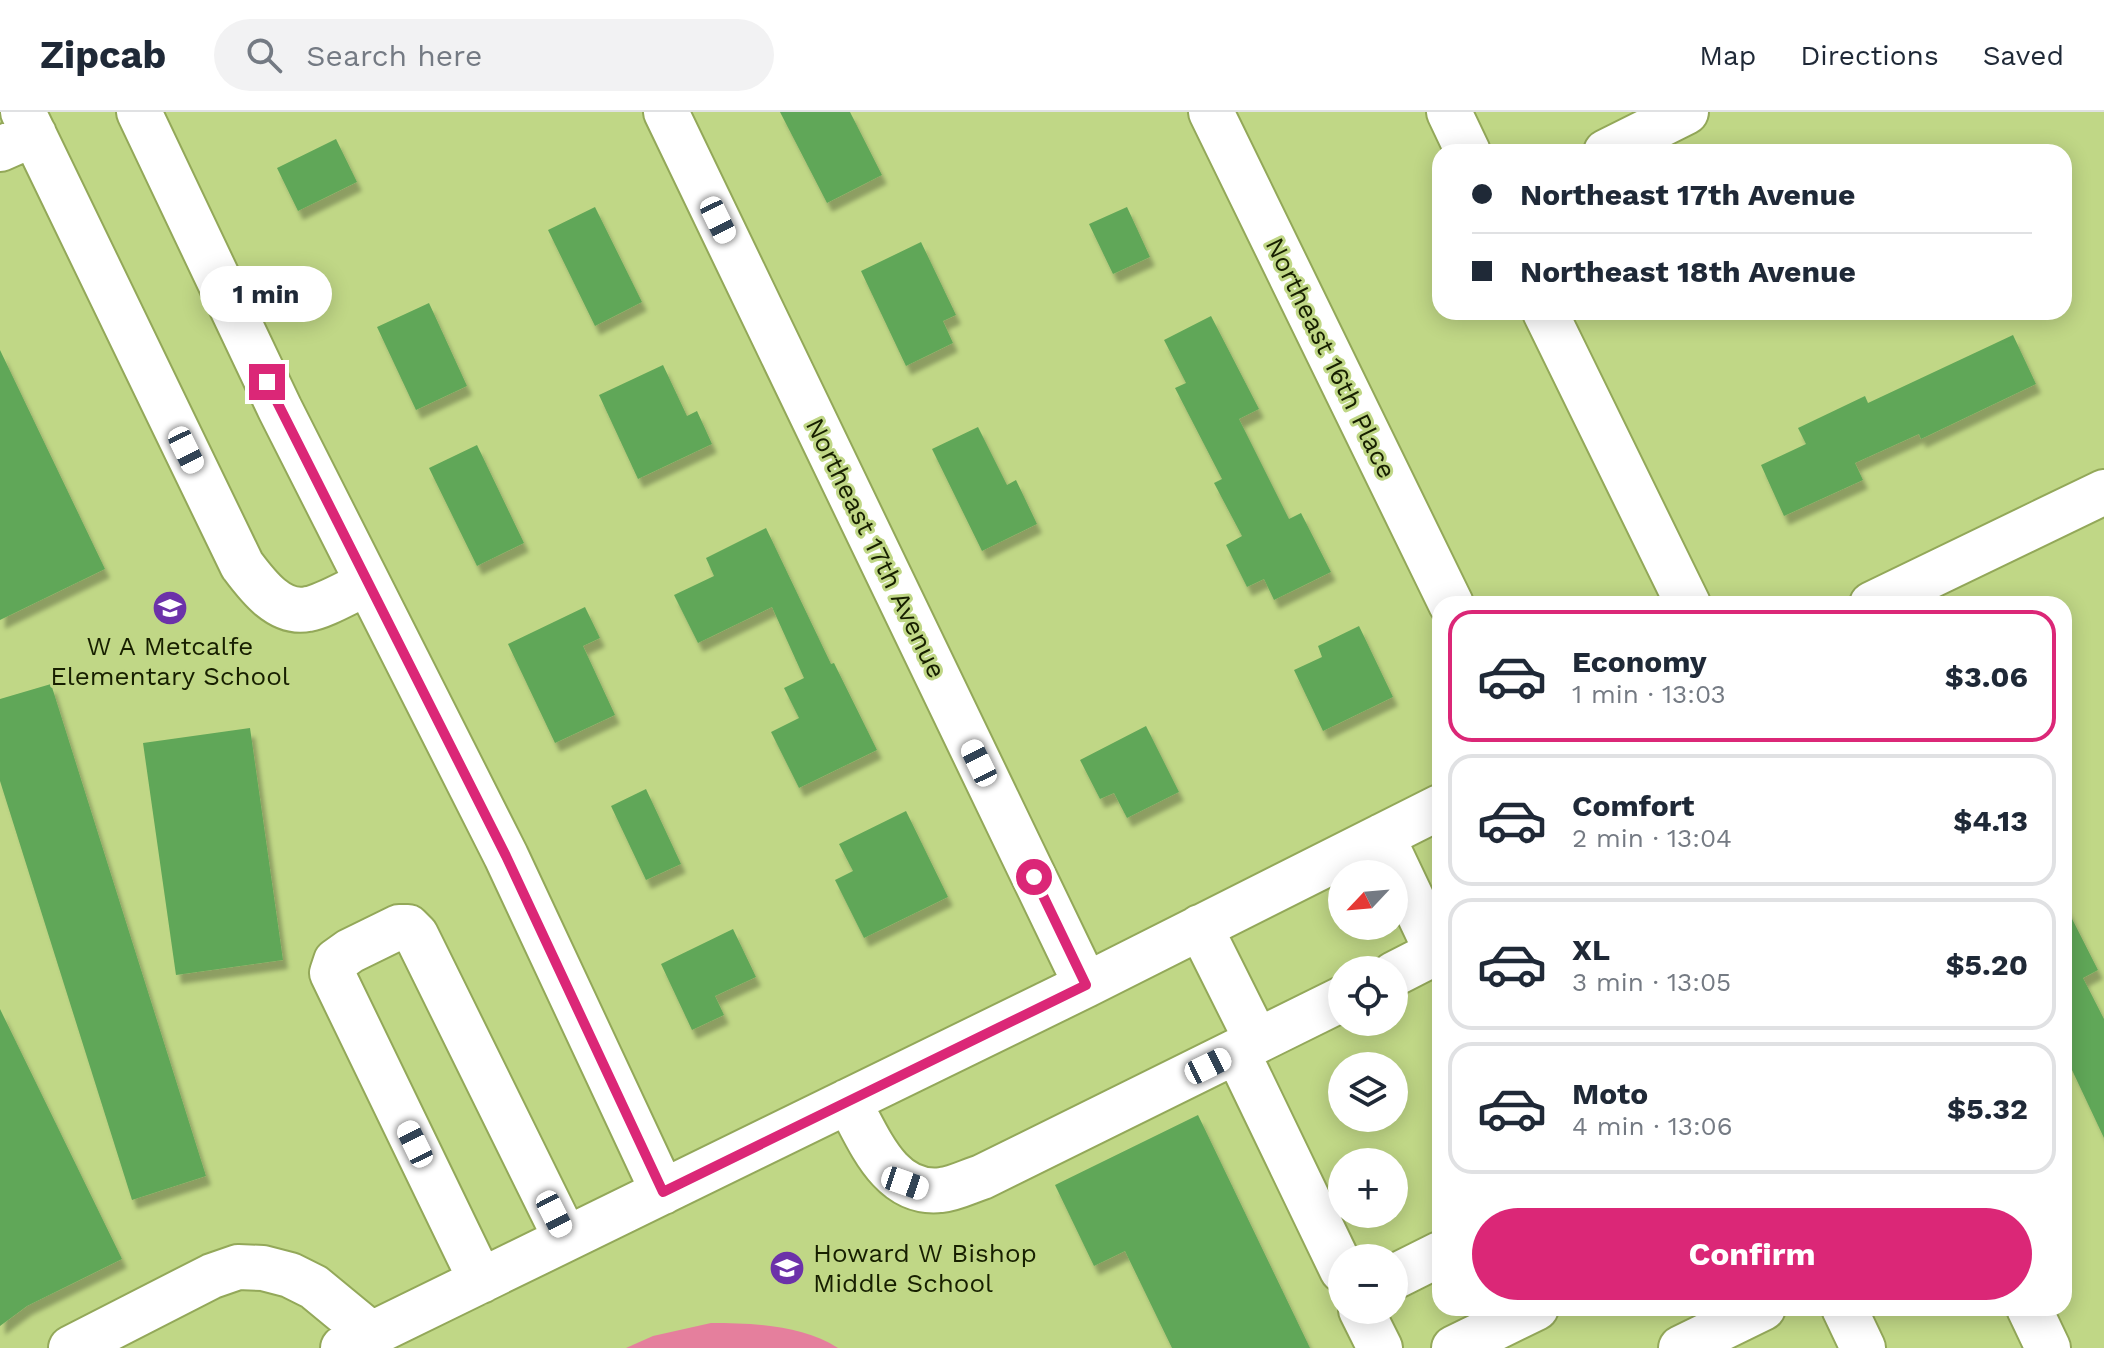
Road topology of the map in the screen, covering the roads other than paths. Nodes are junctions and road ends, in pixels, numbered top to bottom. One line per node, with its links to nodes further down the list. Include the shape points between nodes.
1 (139, 112): 11 (street)
2 (666, 112): 21 (street, Northeast 17th Avenue)
3 (1211, 112): 12 (street, Northeast 16th Place)
4 (1449, 112): 7 (street)
5 (1686, 112): 8 (street)
6 (19, 132): 11 (street, via 242,565 262,593 308,610)
7 (1464, 144)
8 (1622, 144)
9 (1549, 320): 13 (street)
10 (2104, 492): 14 (street)
11 (368, 583): 25 (street, via 506,856)
12 (1447, 596)
13 (1684, 596)
14 (1889, 596)
15 (1432, 811): 16 (street)
16 (1382, 836): 17 (street); 18 (street)
17 (1200, 927): 21 (street); 23 (street)
18 (1432, 940)
19 (1432, 958): 20 (street)
20 (1408, 968)
21 (1086, 985): 24 (street)
22 (1328, 1006): 23 (street)
23 (1247, 1046): 24 (street, via 982,1177 942,1190 905,1183 888,1170); 27 (street)
24 (848, 1101): 25 (street)
25 (663, 1192): 26 (street)
26 (566, 1239): 30 (street); 30 (street, via 416,935 399,927 336,961 332,973)
27 (1331, 1244)
28 (1432, 1258): 29 (street)
29 (1408, 1270)
30 (481, 1281): 36 (street)
31 (1520, 1316): 39 (street)
32 (1747, 1316): 40 (street)
33 (1848, 1316): 41 (street)
34 (2033, 1316): 42 (street)
35 (1368, 1324): 38 (street)
36 (357, 1341): 37 (street, via 314,1287 263,1268 238,1267)
37 (71, 1348)
38 (1380, 1348)
39 (1454, 1348)
40 (1681, 1348)
41 (1863, 1348)
42 (2048, 1348)

